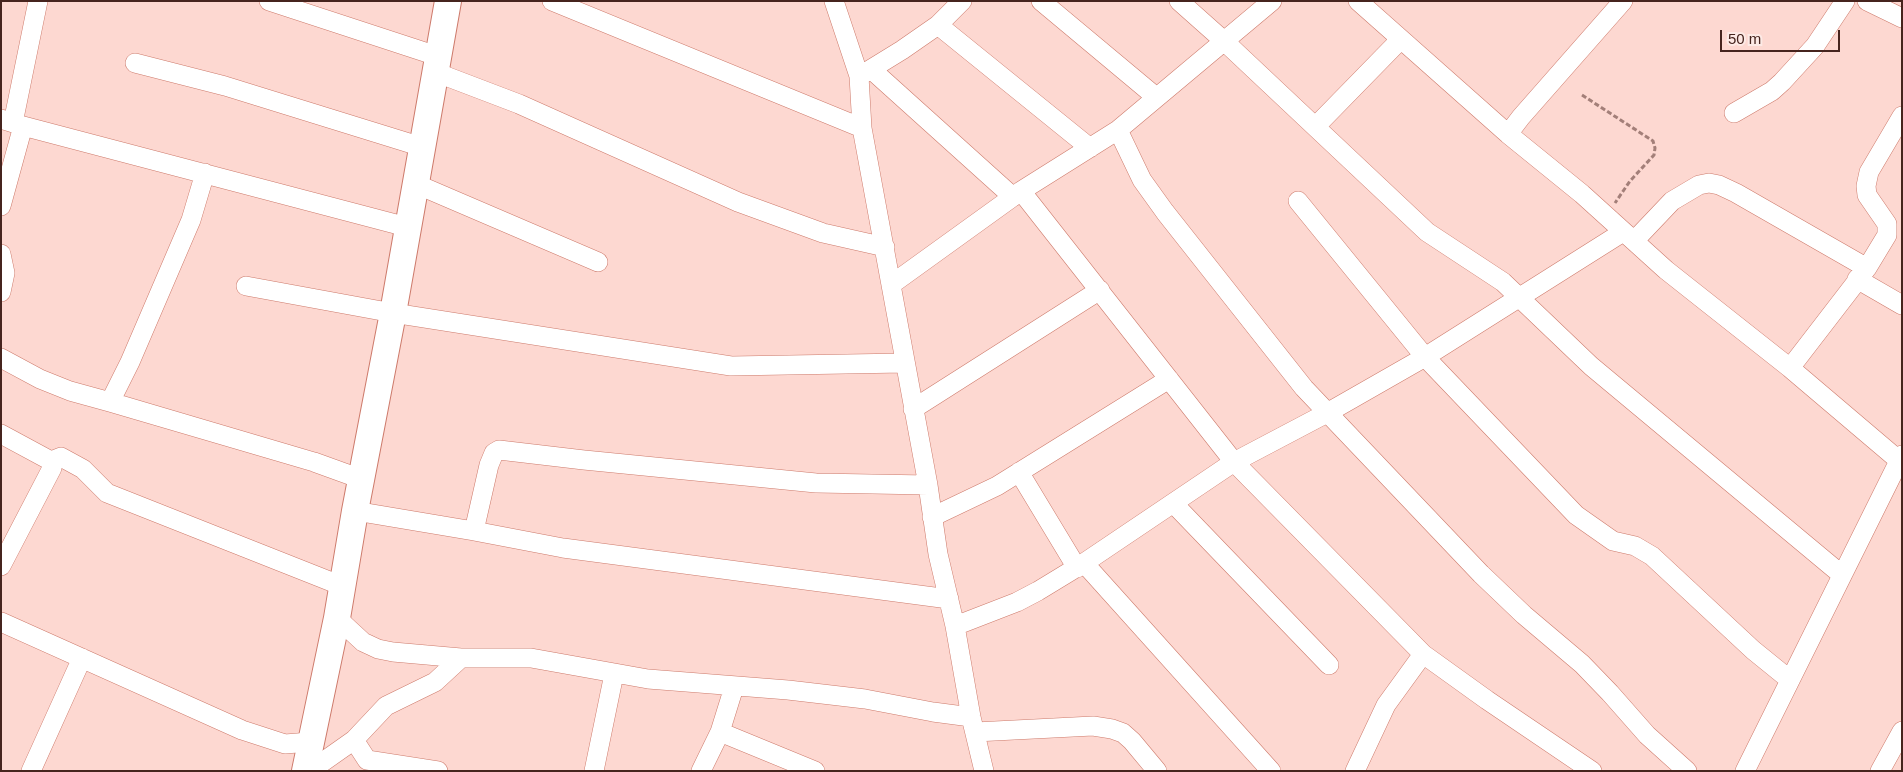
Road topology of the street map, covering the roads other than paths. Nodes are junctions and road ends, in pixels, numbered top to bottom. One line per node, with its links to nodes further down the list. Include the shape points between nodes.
1 (38, 1): 24 (street)
2 (269, 1): 19 (street)
3 (448, 1): 19 (street)
4 (552, 1): 26 (street)
5 (962, 1): 15 (street)
6 (1041, 1): 21 (street)
7 (1179, 1): 17 (street)
8 (1272, 1): 17 (street)
9 (1358, 1): 16 (street)
10 (1623, 1): 28 (street)
11 (1845, 1): 22 (street, via 1816,46 1782,82)
12 (1867, 1): 14 (street)
13 (830, 4): 20 (street)
14 (1902, 18)
15 (938, 25): 20 (street); 30 (street)
16 (1400, 40): 25 (street); 28 (street)
17 (1224, 41): 21 (street); 25 (street)
18 (135, 62): 29 (street, via 225,86)
19 (436, 64): 29 (street); 38 (street, via 738,202 823,233)
20 (865, 73): 26 (street); 33 (street)
21 (1156, 97): 27 (street)
22 (1734, 113)
23 (1902, 116): 41 (street, via 1869,172 1867,194 1887,224 1887,235)
24 (12, 122): 31 (street); 35 (street)
25 (1316, 126): 46 (street, via 1427,232 1497,278)
26 (862, 128): 38 (street)
27 (1118, 130): 30 (street); 56 (street, via 1142,180 1165,212)
28 (1508, 134): 37 (street, via 1582,194)
29 (422, 147): 32 (street)
30 (1090, 148): 33 (street)
31 (205, 173): 36 (street); 54 (street, via 190,220)
32 (416, 184): 36 (street); 40 (street)
33 (1017, 194): 42 (street); 44 (street)
34 (1298, 201): 49 (street)
35 (1, 206)
36 (407, 227): 48 (street)
37 (1628, 237): 41 (street, via 1672,201 1699,185 1709,183 1736,193); 46 (street); 52 (street)
38 (885, 247): 42 (street)
39 (1, 254): 45 (street, via 5,273)
40 (598, 262)
41 (1862, 273): 47 (street); 52 (street)
42 (892, 284): 51 (street)
43 (246, 286): 48 (street)
44 (1100, 290): 53 (street); 55 (street)
45 (1, 292)
46 (1521, 298): 49 (street); 70 (street, via 1605,377)
47 (1902, 305)
48 (393, 314): 51 (street, via 731,366); 62 (street)
49 (1425, 357): 56 (street); 81 (street, via 1576,515 1613,541 1635,546 1652,556)
50 (1, 358): 54 (street, via 70,391)
51 (904, 363): 55 (street)
52 (1790, 368): 58 (street)
53 (1169, 378): 60 (street); 61 (street)
54 (110, 402): 62 (street)
55 (913, 409): 63 (street)
56 (1327, 413): 60 (street); 100 (street, via 1491,584 1582,664 1647,736)
57 (1, 434): 59 (street)
58 (1901, 460): 70 (street)
59 (51, 461): 69 (street, via 51,474); 71 (street, via 61,457 83,470 107,493)
60 (1234, 462): 64 (street); 76 (street)
61 (1019, 472): 66 (street, via 961,505); 68 (street)
62 (361, 479): 65 (street)
63 (928, 485): 66 (street); 67 (street, via 816,483 498,450 489,465)
64 (1173, 503): 68 (street); 79 (street)
65 (355, 511): 67 (street); 71 (street)
66 (932, 517): 72 (street)
67 (474, 532): 72 (street, via 563,548)
68 (1081, 565): 75 (street, via 1017,602); 97 (street)
69 (1, 566)
70 (1842, 575): 81 (street)
71 (342, 586): 73 (street)
72 (948, 598): 75 (street)
73 (337, 618): 78 (street, via 363,642 378,649); 87 (street)
74 (1, 622): 77 (street)
75 (955, 626): 83 (street)
76 (1423, 654): 98 (street, via 1386,705); 99 (street)
77 (82, 658): 87 (street, via 242,730 285,744); 88 (street)
78 (461, 658): 80 (street, via 531,658); 86 (street, via 434,682 386,706)
79 (1329, 665)
80 (614, 674): 82 (street); 92 (street)
81 (1790, 680): 101 (street)
82 (734, 687): 83 (street, via 865,699 934,712); 84 (street)
83 (973, 724): 95 (street); 96 (street, via 1112,729 1132,741)
84 (720, 732): 93 (street); 94 (street)
85 (1900, 737): 102 (street)
86 (354, 740): 90 (street); 91 (street, via 367,760)
87 (310, 742): 89 (street)
88 (31, 771)
89 (304, 771)
90 (310, 771)
91 (438, 771)
92 (594, 771)
93 (701, 771)
94 (815, 771)
95 (984, 771)
96 (1157, 771)
97 (1271, 771)
98 (1355, 771)
99 (1592, 771)
100 (1688, 771)
101 (1745, 771)
102 (1880, 771)

